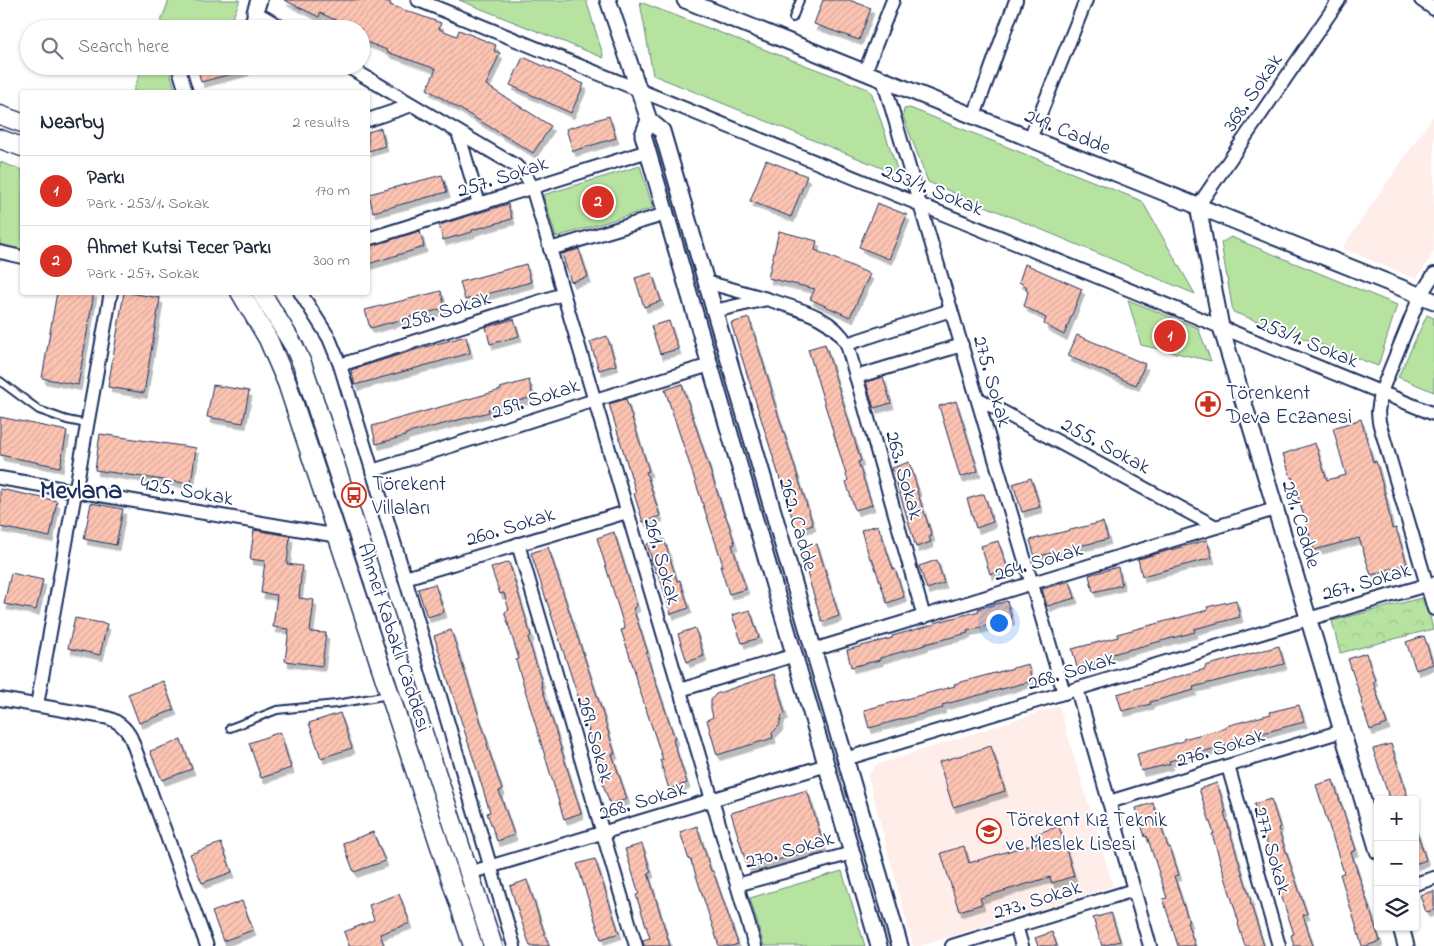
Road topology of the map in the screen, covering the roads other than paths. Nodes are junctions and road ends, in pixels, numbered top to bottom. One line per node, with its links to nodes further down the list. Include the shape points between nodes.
1 (418, 0): 20 (street, 253/1. Sokak)
2 (608, 0): 20 (street, 262. Cadde)
3 (686, 0): 15 (street, 249. Cadde)
4 (800, 0): 12 (lane)
5 (894, 0): 15 (street)
6 (1016, 0): 23 (street)
7 (1086, 0): 29 (street)
8 (1339, 0): 35 (street, 368. Sokak)
9 (1421, 0): 11 (street)
10 (257, 6): 13 (street); 14 (street)
11 (1434, 9)
12 (792, 18)
13 (252, 20)
14 (273, 20)
15 (865, 72): 18 (street, 249. Cadde)
16 (181, 75): 19 (street)
17 (362, 75): 21 (street)
18 (883, 79): 23 (street, 249. Cadde); 34 (street, 275. Sokak)
19 (185, 90)
20 (639, 90): 25 (street, 262. Cadde); 34 (street, 253/1. Sokak)
21 (412, 105): 24 (street); 27 (street)
22 (0, 115): 26 (main road)
23 (974, 116): 29 (street, 249. Cadde)
24 (370, 119)
25 (649, 120): 31 (street, 262. Cadde, via 643,135); 42 (street, 262. Cadde, via 662,131)
26 (20, 121)
27 (458, 132): 32 (street, via 516,166); 33 (street)
28 (0, 139): 30 (main road)
29 (1030, 139): 35 (street, 249. Cadde)
30 (20, 146)
31 (648, 151): 32 (street, 257. Sokak); 36 (street, 262. Cadde)
32 (532, 187): 33 (street, 257. Sokak); 38 (street, 261. Sokak)
33 (479, 204): 37 (street, 257. Sokak)
34 (920, 206): 50 (street, 275. Sokak); 52 (street, 253/1. Sokak)
35 (1198, 206): 48 (street, 249. Cadde); 52 (street, 281. Cadde)
36 (666, 214): 38 (street); 56 (street, 262. Cadde)
37 (370, 238)
38 (550, 249): 43 (street, 261. Sokak)
39 (0, 252): 40 (street)
40 (20, 257)
41 (1434, 274): 48 (street)
42 (706, 282): 49 (street); 51 (street, 262. Cadde)
43 (563, 294): 55 (street, 258. Sokak); 61 (street, 261. Sokak)
44 (110, 295): 63 (street)
45 (242, 295): 70 (main road, Ahmet Kabaklı Caddesi, via 283,371)
46 (263, 295): 97 (main road, Ahmet Kabaklı Caddesi, via 303,366)
47 (302, 295): 55 (street, via 330,338)
48 (1427, 298): 59 (street)
49 (767, 299): 51 (street); 53 (street, via 825,321)
50 (951, 310): 53 (street); 54 (street, 275. Sokak)
51 (714, 311): 78 (street, 262. Cadde)
52 (1221, 327): 59 (street, 253/1. Sokak); 67 (street, 281. Cadde)
53 (847, 344): 57 (street, 263. Sokak)
54 (962, 346): 57 (street); 60 (street, 275. Sokak)
55 (340, 365): 64 (street)
56 (710, 366): 61 (street, 259. Sokak); 79 (street, 262. Cadde)
57 (856, 377): 76 (street, 263. Sokak)
58 (0, 381): 63 (lane, via 39,410)
59 (1380, 392): 62 (street, 253/1. Sokak); 74 (street, via 1379,422)
60 (977, 398): 69 (street, 255. Sokak); 73 (street, 275. Sokak)
61 (594, 400): 64 (street, 259. Sokak); 68 (street, 261. Sokak)
62 (1434, 414)
63 (87, 424): 66 (street)
64 (372, 472): 72 (street)
65 (0, 478): 66 (street, 425. Sokak)
66 (75, 491): 70 (street, 425. Sokak); 85 (street)
67 (1275, 509): 69 (street, 264. Sokak); 77 (street, 281. Cadde)
68 (627, 512): 71 (street, 260. Sokak); 81 (street, 261. Sokak)
69 (1216, 527): 73 (street, 264. Sokak)
70 (338, 536): 83 (main road, Ahmet Kabaklı Caddesi)
71 (518, 544): 72 (street, 260. Sokak); 93 (street, 269. Sokak)
72 (405, 578): 96 (street)
73 (1032, 584): 76 (street, 264. Sokak); 82 (street, 275. Sokak)
74 (1430, 584): 75 (street); 77 (street, 267. Sokak)
75 (1434, 609)
76 (924, 616): 78 (street, 264. Sokak)
77 (1308, 619): 80 (street, 268. Sokak); 87 (street, 281. Cadde)
78 (813, 650): 88 (street, 262. Cadde)
79 (795, 655): 81 (street); 89 (street, 262. Cadde)
80 (1077, 689): 82 (street, 268. Sokak); 92 (street)
81 (680, 690): 91 (street, 261. Sokak)
82 (1064, 693): 88 (street, 268. Sokak)
83 (390, 695): 86 (lane, via 277,710); 105 (main road, Ahmet Kabaklı Caddesi)
84 (0, 699): 85 (street)
85 (37, 705): 104 (street, via 113,719 127,730)
86 (230, 728)
87 (1342, 730): 90 (street, 276. Sokak); 94 (street, 281. Cadde)
88 (845, 760): 89 (street); 111 (street, 262. Cadde)
89 (827, 765): 91 (street, 268. Sokak); 95 (street, 262. Cadde)
90 (1228, 766): 92 (street, 276. Sokak); 115 (street, 277. Sokak)
91 (712, 800): 93 (street, 268. Sokak); 100 (street, 261. Sokak)
92 (1110, 802): 101 (street)
93 (603, 833): 96 (street, 268. Sokak); 108 (street, 269. Sokak)
94 (1375, 841)
95 (852, 852): 100 (street, 270. Sokak); 110 (street, 262. Cadde)
96 (489, 867): 97 (street, 268. Sokak); 107 (street)
97 (469, 873): 106 (main road, Ahmet Kabaklı Caddesi)
98 (1434, 878): 99 (street)
99 (1419, 883)
100 (737, 885): 109 (street, 261. Sokak)
101 (1134, 890): 102 (street, 273. Sokak); 114 (street)
102 (1016, 926): 112 (street, 273. Sokak); 113 (street)
103 (1402, 931): 116 (street)
104 (207, 946)
105 (473, 946)
106 (493, 946)
107 (514, 946)
108 (636, 946)
109 (755, 946)
110 (879, 946)
111 (900, 946)
112 (952, 946)
113 (1022, 946)
114 (1150, 946)
115 (1279, 946)
116 (1406, 946)

